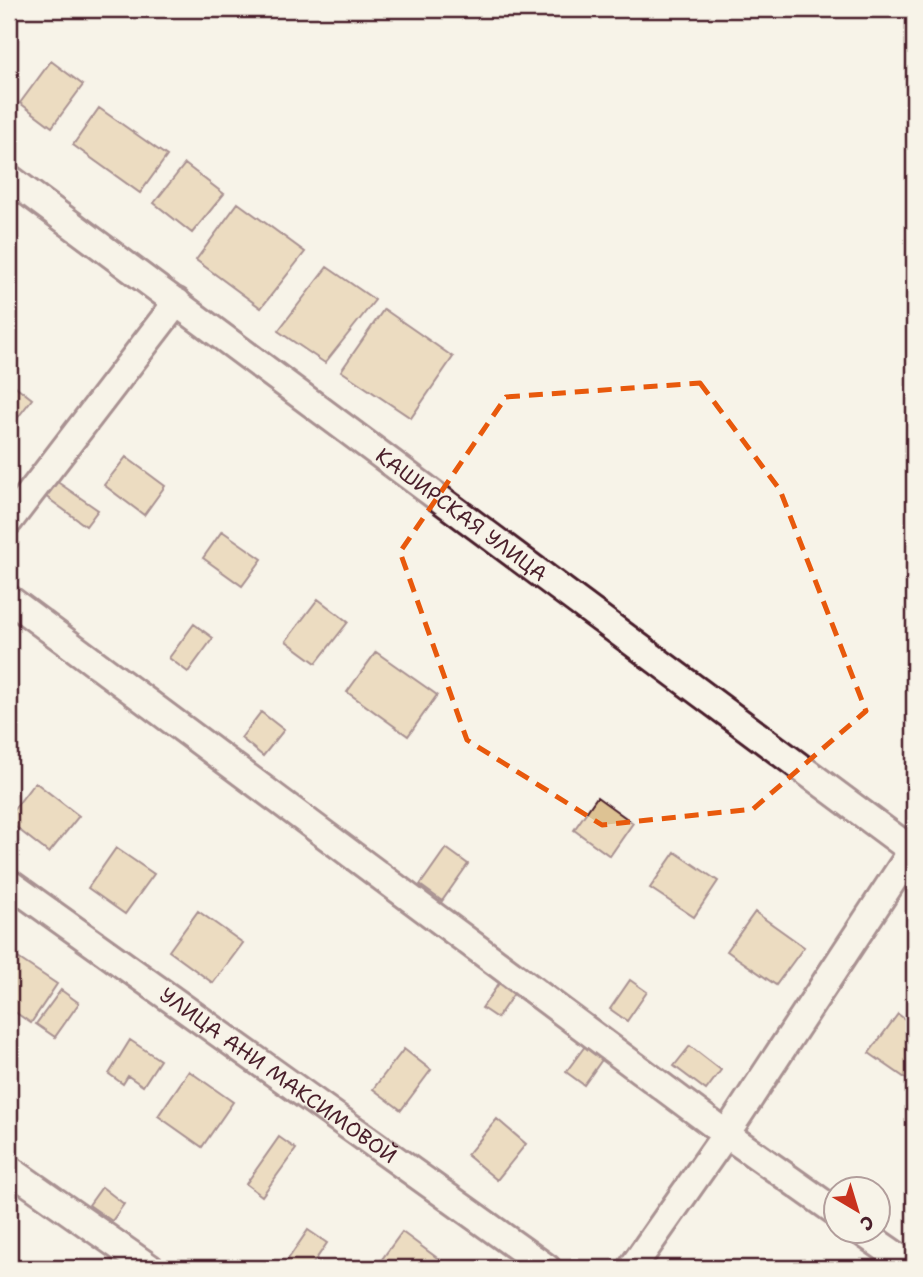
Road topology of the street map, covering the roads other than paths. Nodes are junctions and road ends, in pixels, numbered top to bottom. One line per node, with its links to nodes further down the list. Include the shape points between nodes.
1 (9, 178): 2 (street, КАШИРСКАЯ УЛИЦА)
2 (177, 302): 3 (street); 5 (street, КАШИРСКАЯ УЛИЦА)
3 (9, 521)
4 (9, 599): 7 (street)
5 (913, 852): 7 (street)
6 (9, 883): 12 (street, УЛИЦА АНИ МАКСИМОВОЙ)
7 (726, 1134): 9 (street); 13 (street)
8 (9, 1169): 11 (street)
9 (822, 1203)
10 (883, 1246): 14 (street)
11 (150, 1268)
12 (547, 1268)
13 (632, 1268)
14 (914, 1268)

